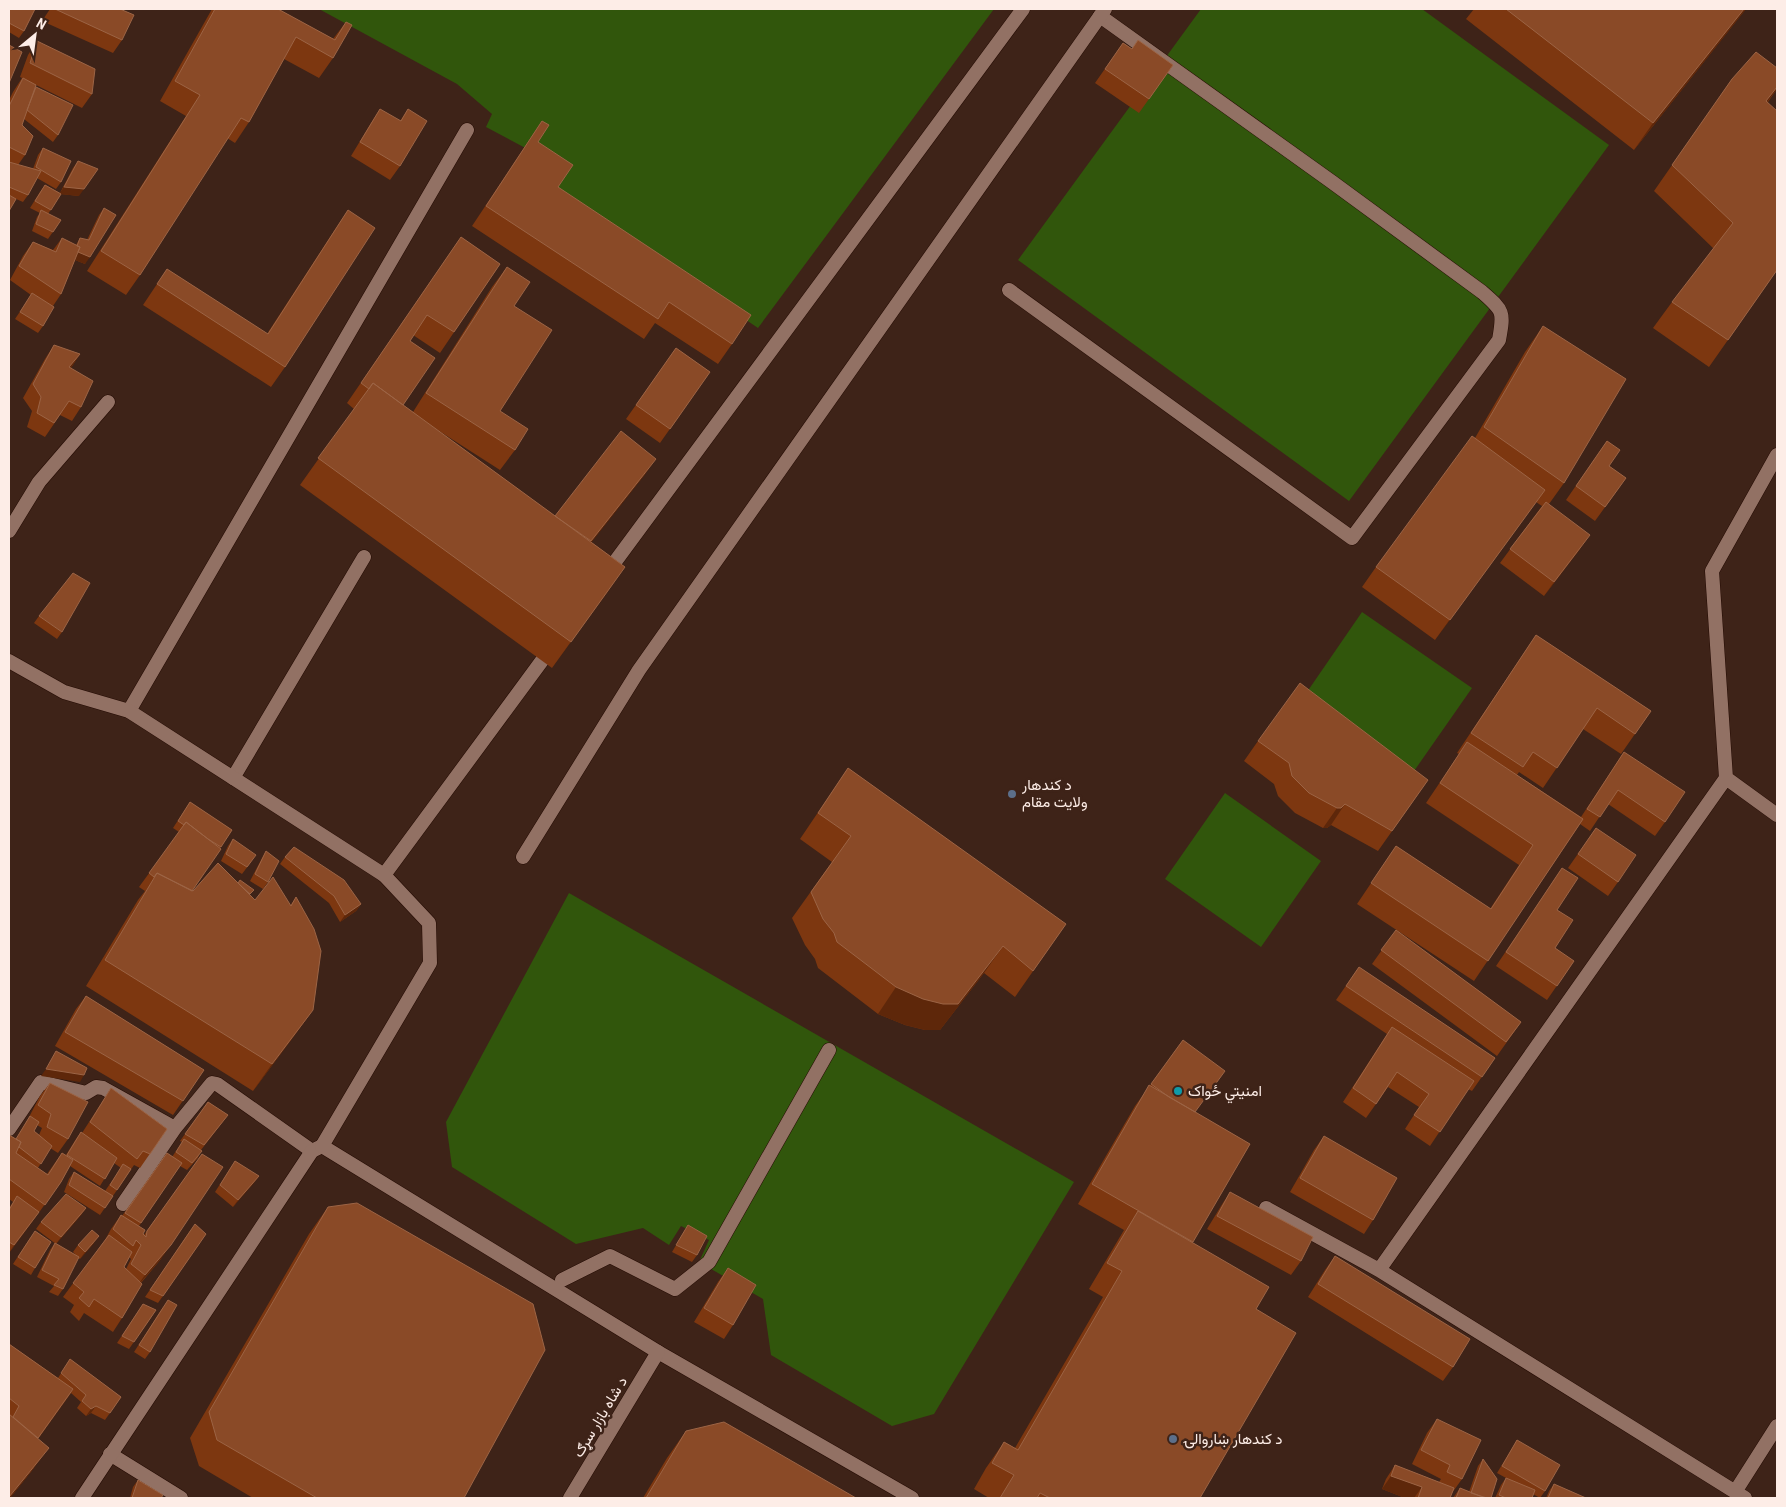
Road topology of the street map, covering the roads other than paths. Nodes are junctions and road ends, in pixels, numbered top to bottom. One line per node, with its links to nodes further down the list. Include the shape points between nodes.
1 (1023, 9): 9 (street)
2 (1103, 12): 4 (street, via 1482,292 1500,307 1502,320 1498,340 1352,538); 16 (street, via 639,670)
3 (467, 130): 12 (street)
4 (1009, 290)
5 (108, 402): 7 (street, via 39,482)
6 (1777, 455): 14 (street, via 1712,571)
7 (9, 530)
8 (364, 557): 13 (street)
9 (597, 586)
10 (561, 634): 17 (street)
11 (9, 661): 12 (street, via 64,692)
12 (129, 711): 13 (street)
13 (233, 778): 17 (street)
14 (1726, 778): 15 (street); 24 (street)
15 (1777, 815)
16 (523, 857)
17 (384, 875): 21 (street, via 429,923 430,963)
18 (829, 1050): 25 (street, via 709,1262 675,1289 610,1256)
19 (175, 1128): 20 (street, via 103,1088 96,1087 86,1093 41,1082); 21 (street, via 212,1083); 22 (street)
20 (9, 1129)
21 (317, 1148): 26 (street); 28 (street)
22 (123, 1204)
23 (1266, 1208): 24 (street)
24 (1379, 1270): 29 (street)
25 (562, 1280)
26 (658, 1352): 32 (street, د شاه بازار سړګ); 33 (street)
27 (1777, 1426): 29 (street)
28 (110, 1454): 30 (street); 31 (street)
29 (1740, 1495)
30 (82, 1498)
31 (181, 1498)
32 (570, 1498)
33 (912, 1498)

